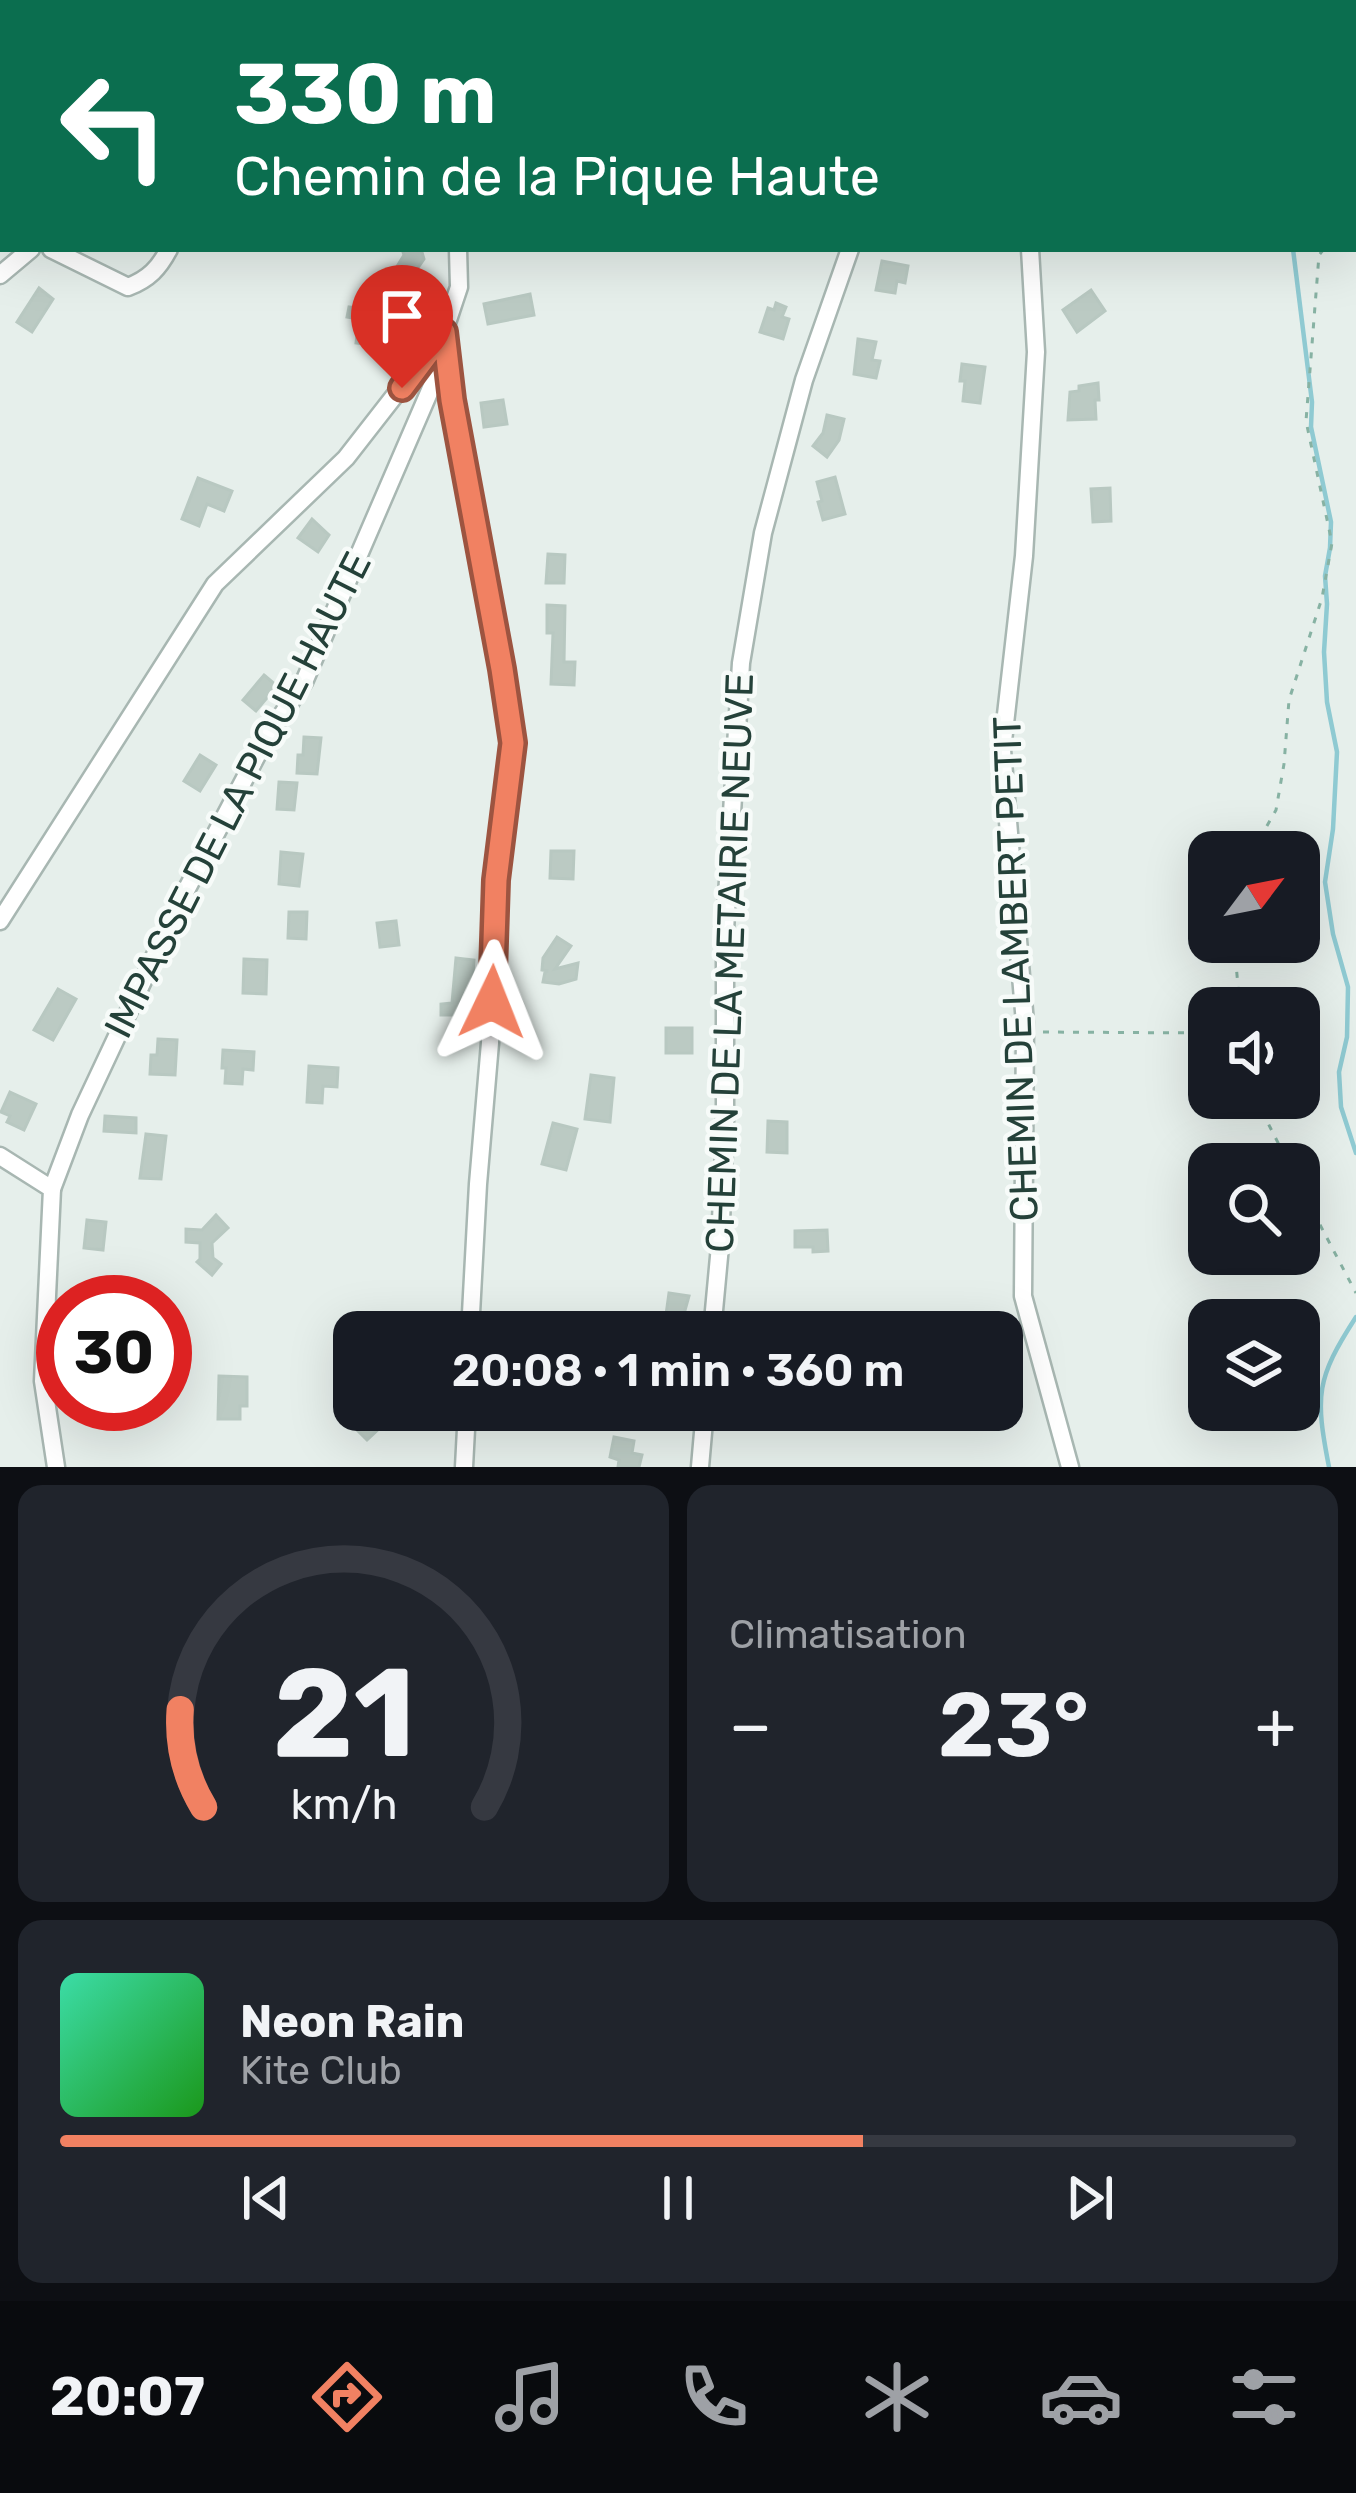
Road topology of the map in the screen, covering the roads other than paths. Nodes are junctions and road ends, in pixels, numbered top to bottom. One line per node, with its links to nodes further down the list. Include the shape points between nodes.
1 (27, 252): 7 (street)
2 (56, 252): 3 (street, via 128,287 145,280)
3 (167, 252)
4 (458, 252): 8 (street, IMPASSE DE LA PIQUE HAUTE, via 459,287)
5 (849, 252): 13 (street, CHEMIN DE LA METAIRIE NEUVE, via 798,402 741,663)
6 (1030, 252): 19 (street, CHEMIN DE LAMBERT PETIT, via 1036,352 1002,750 1025,1032 1023,1296)
7 (0, 275)
8 (444, 332): 9 (street, via 346,458 214,584); 11 (street, IMPASSE DE LA PIQUE HAUTE, via 434,381 304,682 180,902); 12 (street, via 513,743 496,880)
9 (0, 921)
10 (0, 1156): 11 (street)
11 (52, 1189): 16 (street, IMPASSE DE LA PIQUE HAUTE, via 43,1381)
12 (471, 1311)
13 (714, 1311)
14 (466, 1431): 17 (street)
15 (703, 1431): 18 (street)
16 (56, 1467)
17 (464, 1467)
18 (700, 1467)
19 (1070, 1467)

